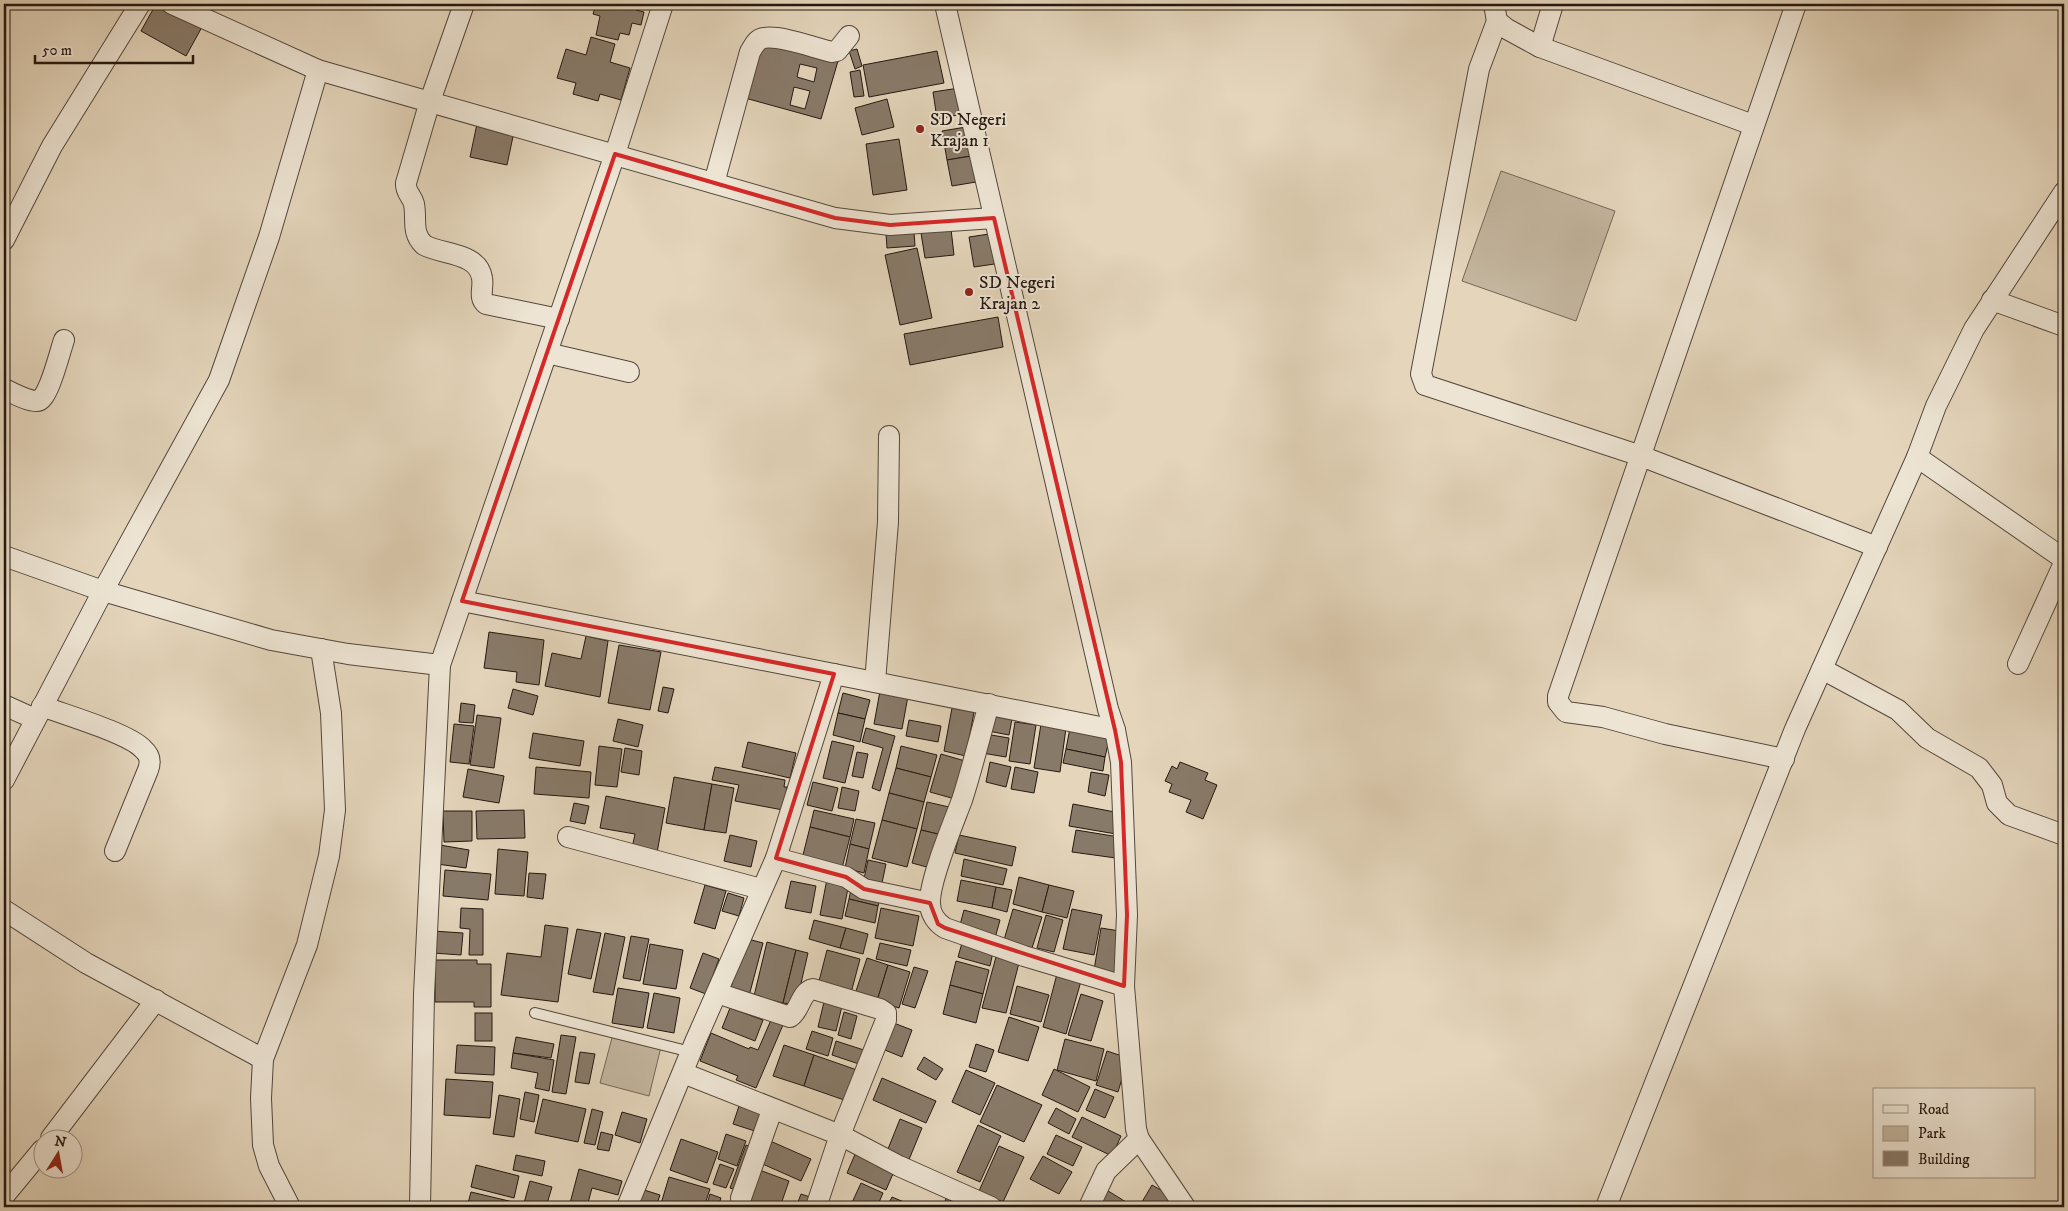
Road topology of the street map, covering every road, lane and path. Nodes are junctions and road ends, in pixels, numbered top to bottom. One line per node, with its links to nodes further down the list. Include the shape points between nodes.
1 (140, 4): 18 (street, via 52,146)
2 (172, 4): 11 (street)
3 (464, 4): 12 (street)
4 (663, 4): 14 (street)
5 (945, 4): 17 (street)
6 (1552, 4): 10 (street)
7 (1796, 4): 13 (street)
8 (1496, 12): 10 (street, via 1507,29); 27 (street, via 1479,69 1422,380 1431,388)
9 (848, 36): 15 (street, via 837,51 832,52 774,38 756,42 750,52)
10 (1540, 47): 13 (street)
11 (318, 70): 12 (street); 33 (street, via 269,237 219,380)
12 (430, 101): 14 (street); 20 (street, via 406,187 414,202 416,235 429,248 467,258 474,264 480,272 481,298 486,304)
13 (1753, 125): 27 (street)
14 (615, 154): 15 (street); 20 (street)
15 (714, 184): 17 (street, via 835,218 882,224)
16 (2064, 192): 19 (street)
17 (994, 218): 44 (street)
18 (4, 240)
19 (1992, 300): 21 (street); 28 (street, via 1940,398)
20 (559, 319): 23 (street)
21 (2064, 326)
22 (64, 340): 25 (street, via 42,400 31,400)
23 (547, 353): 24 (street); 34 (street)
24 (628, 372)
25 (4, 389)
26 (889, 436): 40 (street, via 888,522)
27 (1641, 456): 29 (street); 45 (street, via 1558,702 1566,712)
28 (1917, 457): 29 (street); 31 (street)
29 (1877, 547): 38 (street)
30 (4, 556): 33 (street)
31 (2064, 559)
32 (2064, 563): 36 (street)
33 (102, 591): 35 (street, via 271,640); 43 (street)
34 (462, 601): 37 (street); 39 (street)
35 (322, 649): 37 (street); 59 (street, via 331,713 335,810 329,856 307,945)
36 (2018, 664)
37 (440, 665): 69 (street, via 424,985)
38 (1822, 670): 45 (street); 47 (street, via 1898,710 1927,738 1979,768 1992,784 1997,803 2009,815)
39 (834, 674): 40 (street); 50 (street)
40 (875, 682): 41 (street)
41 (988, 704): 44 (street); 52 (street, via 963,797 935,877)
42 (4, 705): 43 (street)
43 (38, 712): 46 (street); 49 (street, via 124,737 146,753 150,760)
44 (1115, 730): 54 (street, via 1120,762 1128,915)
45 (1784, 759): 75 (street)
46 (4, 780)
47 (2064, 834)
48 (568, 837): 51 (street)
49 (114, 850)
50 (776, 858): 51 (street); 52 (street, via 846,877 864,889)
51 (761, 889): 55 (street)
52 (930, 904): 54 (street, via 938,924 945,928)
53 (4, 910): 56 (street, via 86,963)
54 (1124, 986): 64 (street, via 1134,1121)
55 (717, 993): 58 (street); 63 (street, via 790,1017 806,992 813,989 880,1009 886,1014)
56 (156, 1000): 59 (street); 62 (street)
57 (535, 1013): 58 (lane)
58 (691, 1052): 60 (street)
59 (263, 1059): 68 (street, via 263,1145 269,1166)
60 (683, 1073): 61 (street); 70 (street)
61 (772, 1110): 63 (street); 67 (street)
62 (59, 1128)
63 (840, 1135): 71 (street); 72 (street, via 899,1166)
64 (1139, 1138): 73 (street, via 1106,1171); 74 (street)
65 (32, 1162): 66 (street)
66 (4, 1196)
67 (741, 1198)
68 (290, 1207)
69 (420, 1207)
70 (627, 1207)
71 (816, 1207)
72 (991, 1207)
73 (1089, 1207)
74 (1185, 1207)
75 (1606, 1207)

